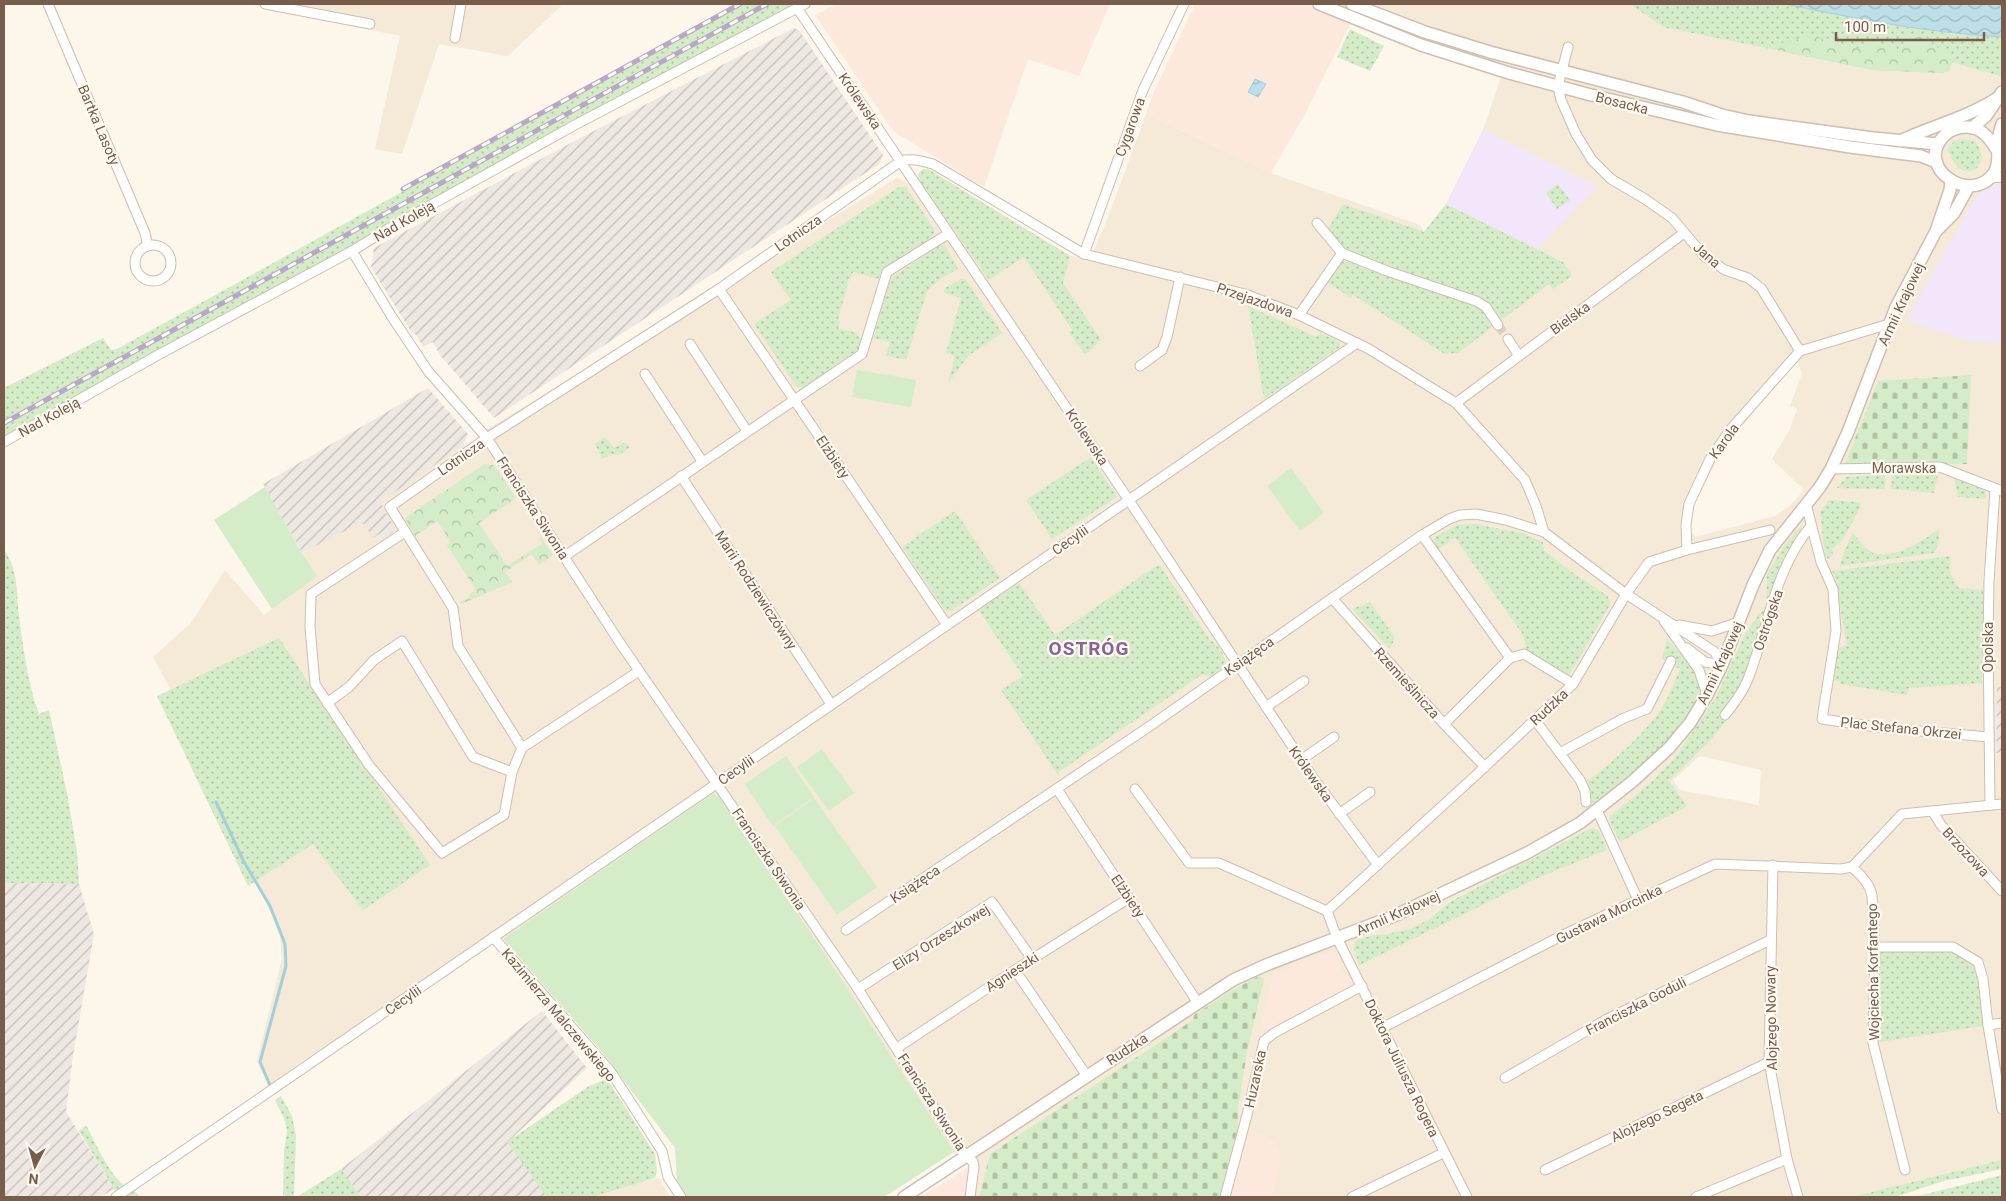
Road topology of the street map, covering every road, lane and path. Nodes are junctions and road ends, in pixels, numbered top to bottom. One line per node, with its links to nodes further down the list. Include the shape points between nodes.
1 (48, 4): 29 (street, Bartka Lasoty)
2 (265, 4): 8 (street)
3 (461, 4): 9 (street)
4 (1184, 4): 32 (street, Cygarowa, via 1143,90)
5 (1319, 4): 12 (street, Bosacka, via 1429,48)
6 (1352, 4): 11 (street, Bosacka, via 1425,32)
7 (801, 6): 19 (street, Królewska); 30 (street, Nad Koleją, via 565,131)
8 (370, 24)
9 (455, 38)
10 (1568, 47): 11 (street)
11 (1562, 71): 12 (street); 16 (street, Bosacka, via 1735,118)
12 (1558, 86): 20 (street, Bosacka, via 1717,125 1921,156); 27 (street, Jana, via 1576,134 1592,160 1611,180 1672,218)
13 (1999, 96): 15 (street, via 1986,116); 16 (street, via 1969,114)
14 (2002, 124): 18 (street, via 1998,142)
15 (1972, 128): 17 (street, via 1953,129); 18 (street, via 1988,137)
16 (1898, 142): 17 (street, Bosacka)
17 (1938, 144): 20 (street)
18 (2000, 159): 22 (street)
19 (901, 161): 28 (street, Królewska); 32 (street, Przejazdowa, via 915,159 933,164); 34 (street, Lotnicza)
20 (1936, 162): 23 (street)
21 (2002, 177): 22 (street)
22 (1990, 178): 24 (street)
23 (1951, 181): 24 (street); 26 (street, Armii Krajowej)
24 (1968, 186): 26 (street, Armii Krajowej, via 1954,213)
25 (1317, 224): 31 (street)
26 (1936, 231): 36 (street, Armii Krajowej)
27 (1684, 233): 41 (street, Jana, via 1705,257 1761,288); 42 (street, Bielska)
28 (948, 234): 45 (street, via 887,272 862,354); 54 (street, Królewska)
29 (148, 246): 29 (street, via 138,255 136,268 147,280 161,280 170,269 171,258 162,248)
30 (352, 251): 48 (street, Franciszka Siwonia, via 428,371); 49 (street, Nad Koleją)
31 (1342, 253): 35 (street); 37 (street, via 1476,301 1486,308)
32 (1084, 254): 33 (street, Przejazdowa)
33 (1180, 277): 35 (street, Przejazdowa, via 1245,294); 43 (street, via 1162,350)
34 (718, 288): 45 (street, Elżbiety); 48 (street, Lotnicza)
35 (1299, 315): 39 (street, Przejazdowa)
36 (1889, 324): 41 (street); 51 (street, Armii Krajowej)
37 (1498, 325)
38 (1508, 339): 42 (street)
39 (1357, 343): 46 (street, Przejazdowa); 54 (street, Cecylii)
40 (690, 344): 47 (street)
41 (1800, 351): 61 (street, Karola, via 1730,430 1710,459 1689,504 1686,525)
42 (1519, 356): 46 (street, Bielska)
43 (1140, 366)
44 (645, 374): 50 (street)
45 (793, 400): 47 (street); 68 (street, Elżbiety)
46 (1456, 404): 59 (street, Przejazdowa, via 1525,480)
47 (747, 431): 50 (street)
48 (487, 438): 58 (street, Lotnicza, via 390,507); 62 (street, Franciszka Siwonia)
49 (4, 442)
50 (702, 461): 52 (street)
51 (1831, 469): 53 (street, Morawska, via 1940,467); 55 (street, Armii Krajowej)
52 (681, 476): 62 (street); 79 (street, Marii Rodziewiczówny)
53 (1998, 490): 85 (street, Opolska, via 1989,581)
54 (1128, 499): 68 (street, Cecylii); 72 (street, Królewska)
55 (1806, 504): 56 (street, Plac Stefana Okrzei); 66 (street, Armii Krajowej, via 1770,550)
56 (1811, 526): 81 (street, Ostrógska, via 1802,536 1786,569 1747,681); 85 (street, Plac Stefana Okrzei, via 1833,589 1836,632 1822,719)
57 (1770, 530): 61 (street, Rudzka)
58 (405, 532): 78 (street, via 311,594 315,684); 86 (street, via 452,608 458,646)
59 (1544, 532): 60 (street, Książęca, via 1476,514 1460,515); 63 (street, Książęca)
60 (1422, 535): 64 (street, Książęca); 70 (street)
61 (1688, 550): 63 (street, Rudzka, via 1649,562)
62 (565, 556): 74 (street, Franciszka Siwonia)
63 (1626, 594): 65 (street, Książęca); 76 (street, Rudzka)
64 (1332, 598): 72 (street, Książęca); 83 (street, Rzemieślnicza)
65 (1663, 618): 67 (street, Książęca); 69 (street, Książęca)
66 (1739, 622): 67 (street, Książęca, via 1712,631); 73 (street, Armii Krajowej)
67 (1673, 624): 73 (street, Książęca, via 1715,652)
68 (947, 625): 79 (street, Cecylii)
69 (1679, 642): 73 (street, Książęca, via 1705,662); 77 (street, Książęca, via 1699,670)
70 (1510, 658): 76 (street, via 1524,654); 83 (street)
71 (1671, 661): 87 (street, via 1647,709)
72 (1237, 663): 80 (street, Królewska); 92 (street, Książęca)
73 (1722, 665): 77 (street, Armii Krajowej)
74 (640, 671): 86 (street); 91 (street, Franciszka Siwonia)
75 (1304, 681): 80 (street)
76 (1573, 684): 82 (street, Rudzka)
77 (1707, 695): 98 (street, Armii Krajowej, via 1690,723 1652,766)
78 (327, 702): 90 (street, via 349,687 374,660 402,641 473,757); 90 (street, via 369,765 442,853 504,815)
79 (831, 704): 91 (street, Cecylii)
80 (1266, 707): 88 (street, Królewska)
81 (1725, 715)
82 (1535, 720): 87 (street); 89 (street, Rudzka)
83 (1444, 724): 89 (street, Rzemieślnicza)
84 (1334, 737): 88 (street)
85 (1989, 737): 97 (street, Opolska)
86 (522, 748): 90 (street)
87 (1560, 753): 95 (street, via 1583,785)
88 (1301, 760): 100 (street, Królewska)
89 (1485, 767): 101 (street, Rudzka)
90 (512, 772)
91 (717, 783): 109 (street, Cecylii); 116 (street, Franciszka Siwonia)
92 (1057, 789): 105 (street, Elżbiety); 108 (street, Książęca)
93 (1135, 790): 107 (street, via 1189,863 1219,863)
94 (1370, 792): 100 (street)
95 (1586, 802)
96 (2002, 804): 97 (street, Brzozowa)
97 (1990, 805): 99 (street, Brzozowa)
98 (1597, 810): 106 (street); 110 (street, Armii Krajowej, via 1563,834 1527,853 1394,916)
99 (1933, 812): 103 (street, Brzozowa, via 1902,814); 104 (street, Brzozowa, via 1941,825)
100 (1339, 814): 101 (street, Królewska)
101 (1378, 865): 107 (street, Rudzka)
102 (1773, 865): 103 (street, Gustawa Morcinka); 106 (street, Gustawa Morcinka, via 1715,864); 111 (street, Alojzego Nowary)
103 (1852, 867): 112 (street, Wojciecha Korfantego, via 1871,890)
104 (2002, 891)
105 (1129, 898): 113 (street, Agnieszki); 117 (street, Elżbiety)
106 (1638, 900): 120 (street, Gustawa Morcinka)
107 (1326, 911): 110 (street)
108 (846, 930)
109 (493, 937): 131 (street, Cecylii); 132 (street, Kazimierza Malczewskiego, via 611,1072 662,1151 668,1177)
110 (1337, 938): 115 (street, Doktora Juliusza Rogera); 117 (street, Rudzka, via 1250,971)
111 (1770, 940): 122 (street, Alojzego Nowary); 124 (street, Franciszka Goduli, via 1607,1019)
112 (1875, 947): 119 (street, via 1953,947 1978,962 1984,978); 130 (street, Wojciecha Korfantego, via 1873,1043)
113 (1032, 959): 114 (street, Agnieszki); 116 (street, Elizy Orzeszkowej, via 992,902)
114 (1015, 970): 121 (street, Agnieszki); 123 (street)
115 (1362, 986): 120 (street, Doktora Juliusza Rogera); 135 (street, Huzarska, via 1264,1041)
116 (858, 989): 121 (street, Franciszka Siwonia)
117 (1198, 1003): 123 (street, Rudzka)
118 (2002, 1023): 119 (street)
119 (1988, 1025): 125 (street)
120 (1382, 1028): 126 (street, Doktora Juliusza Rogera)
121 (897, 1048): 127 (street, Francisza Siwonia)
122 (1769, 1062): 128 (street, Alojzego Nowary); 129 (street, Alojzego Segeta)
123 (1087, 1076): 127 (street, Rudzka)
124 (1505, 1078)
125 (2002, 1109)
126 (1443, 1153): 136 (street); 137 (street, Doktora Juliusza Rogera)
127 (967, 1156): 133 (street, Rudzka); 134 (street, via 974,1167)
128 (1787, 1159): 138 (street); 139 (street, Alojzego Nowary)
129 (1546, 1170)
130 (1905, 1170)
131 (116, 1197)
132 (681, 1197)
133 (904, 1197)
134 (970, 1197)
135 (1225, 1197)
136 (1352, 1197)
137 (1466, 1197)
138 (1696, 1197)
139 (1798, 1197)

